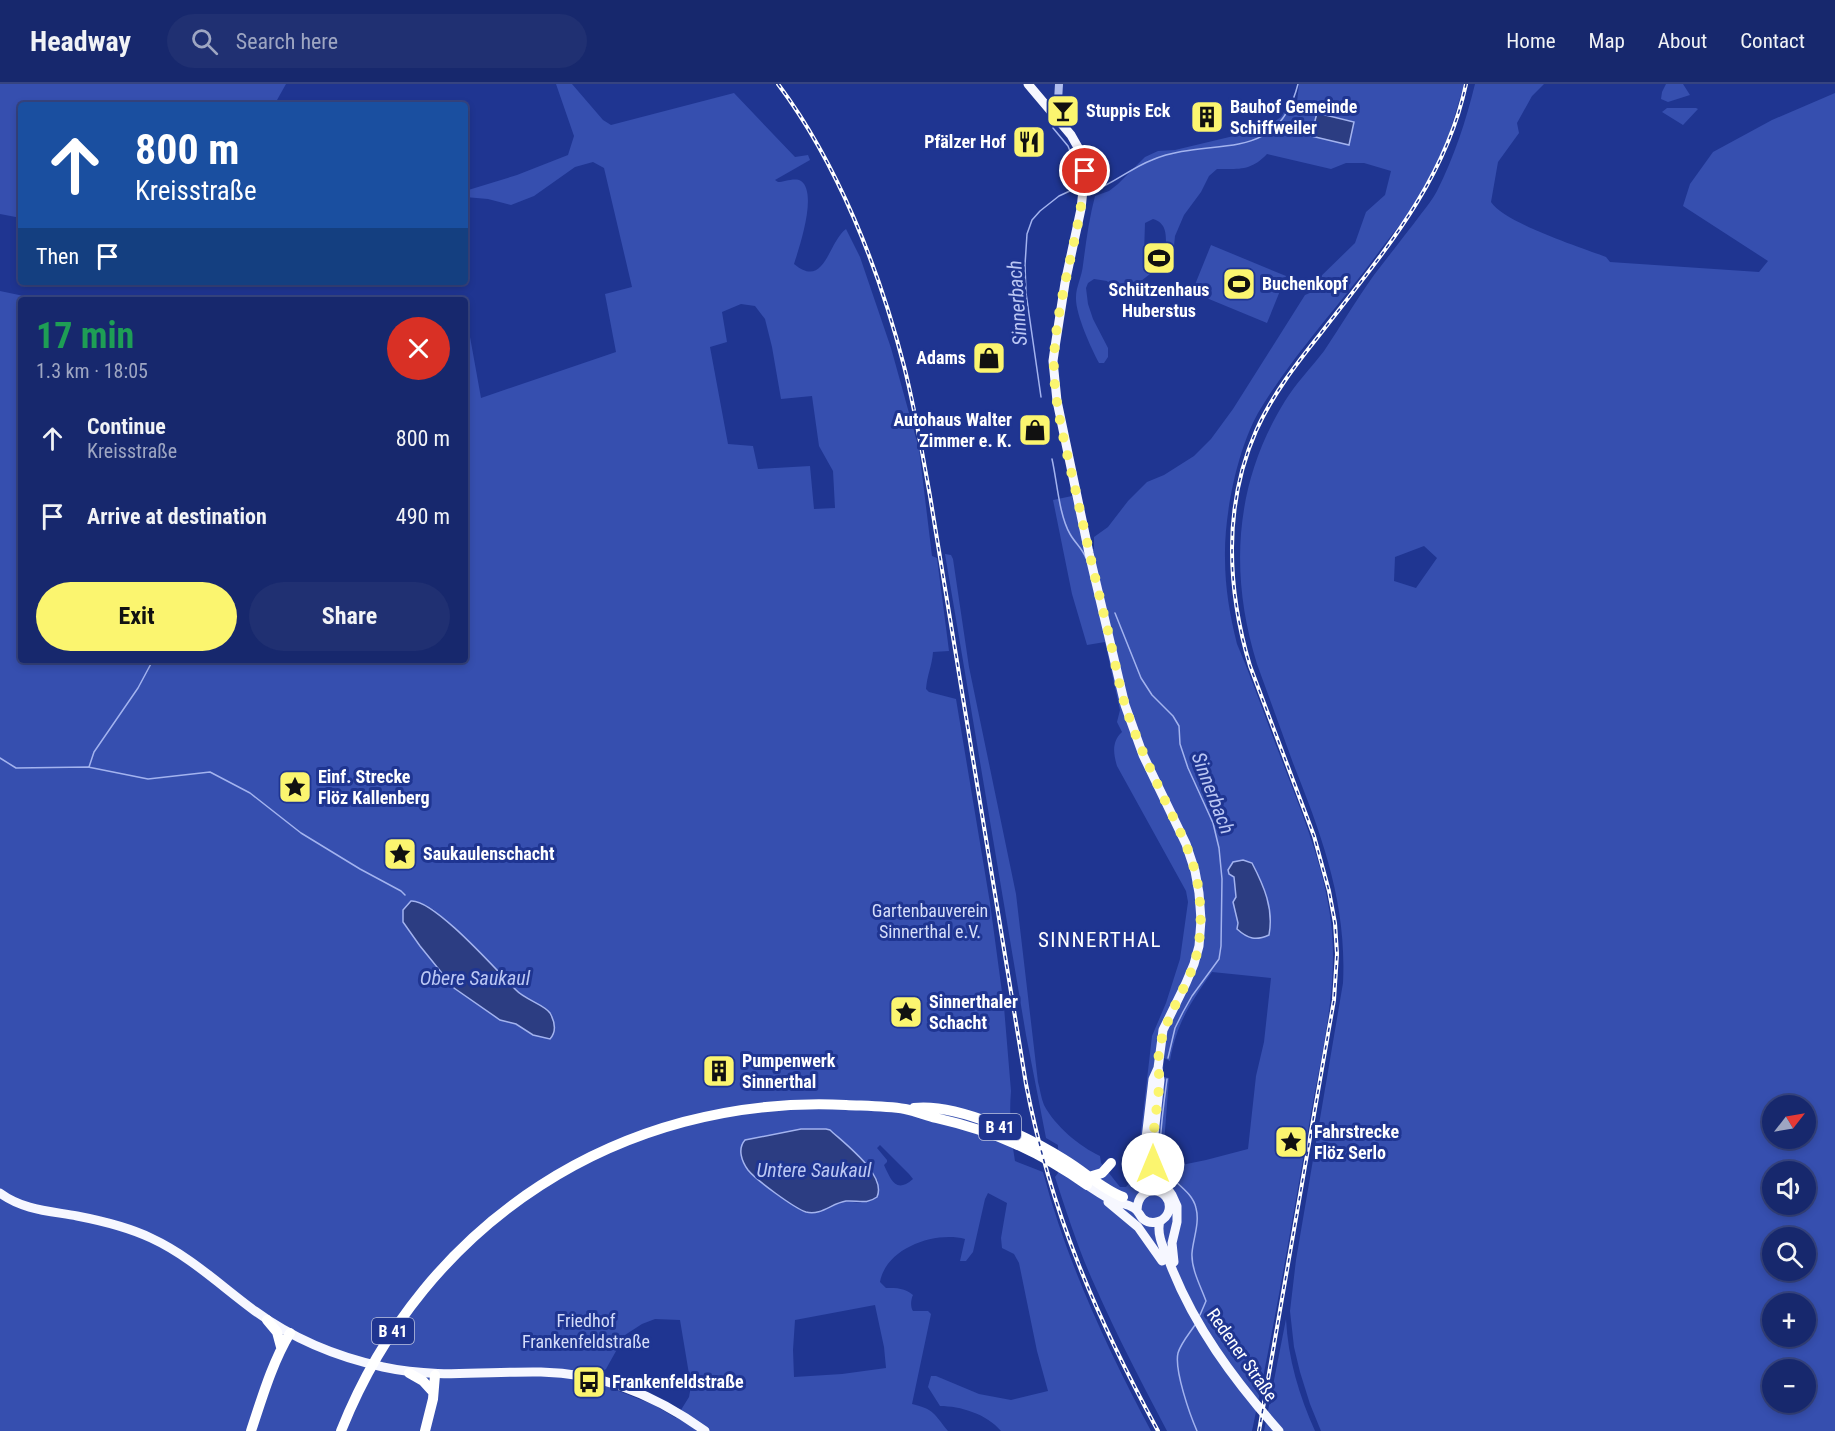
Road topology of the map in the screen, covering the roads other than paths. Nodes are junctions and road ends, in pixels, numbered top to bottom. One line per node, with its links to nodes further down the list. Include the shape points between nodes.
1 (1028, 84): 3 (main road)
2 (1059, 84): 3 (street, via 1058,101)
3 (1052, 111): 4 (main road, via 1080,150 1085,171 1056,336 1053,361 1057,401 1125,705 1143,754 1186,844 1199,893 1201,920 1194,964 1163,1030)
4 (1158, 1068): 5 (main road); 7 (main road, via 1153,1079)
5 (1151, 1155): 12 (main road); 17 (main road, via 1177,1206 1172,1253)
6 (1111, 1163): 8 (highway)
7 (1145, 1164): 12 (main road); 13 (main road, via 1142,1188)
8 (1102, 1173): 9 (highway); 10 (highway)
9 (1088, 1181): 10 (highway, B 41); 14 (main road, B 41, via 1109,1198); 16 (main road, B 41, via 1134,1223); 26 (highway, B 41, via 1045,1148 997,1126 923,1107 801,1104 748,1109 668,1126 589,1158 530,1192 468,1241 406,1311 381,1350)
10 (1102, 1186): 13 (highway, B 41)
11 (0, 1193): 19 (main road, via 27,1207 111,1223 152,1239 192,1262)
12 (1147, 1193): 13 (main road, B 41, via 1131,1199); 14 (main road, via 1137,1203); 15 (main road, B 41, via 1164,1195 1169,1204 1167,1214)
13 (1123, 1197)
14 (1137, 1210): 15 (main road, B 41, via 1142,1218)
15 (1155, 1222): 16 (main road, Redener Straße / B 41); 17 (main road, Redener Straße / B 41)
16 (1162, 1261): 18 (main road, Redener Straße / B 41)
17 (1179, 1283): 18 (main road, Redener Straße / B 41)
18 (1182, 1294): 29 (main road, Redener Straße / B 41, via 1244,1390)
19 (267, 1320): 20 (main road); 21 (highway, via 277,1332)
20 (290, 1333): 21 (highway); 22 (main road, via 341,1356)
21 (281, 1347): 25 (highway)
22 (409, 1373): 23 (main road); 24 (highway, via 423,1381)
23 (438, 1375): 24 (highway); 28 (main road, via 543,1372 606,1381 672,1409)
24 (433, 1395): 27 (highway)
25 (251, 1431)
26 (340, 1431)
27 (425, 1431)
28 (705, 1431)
29 (1279, 1431)

